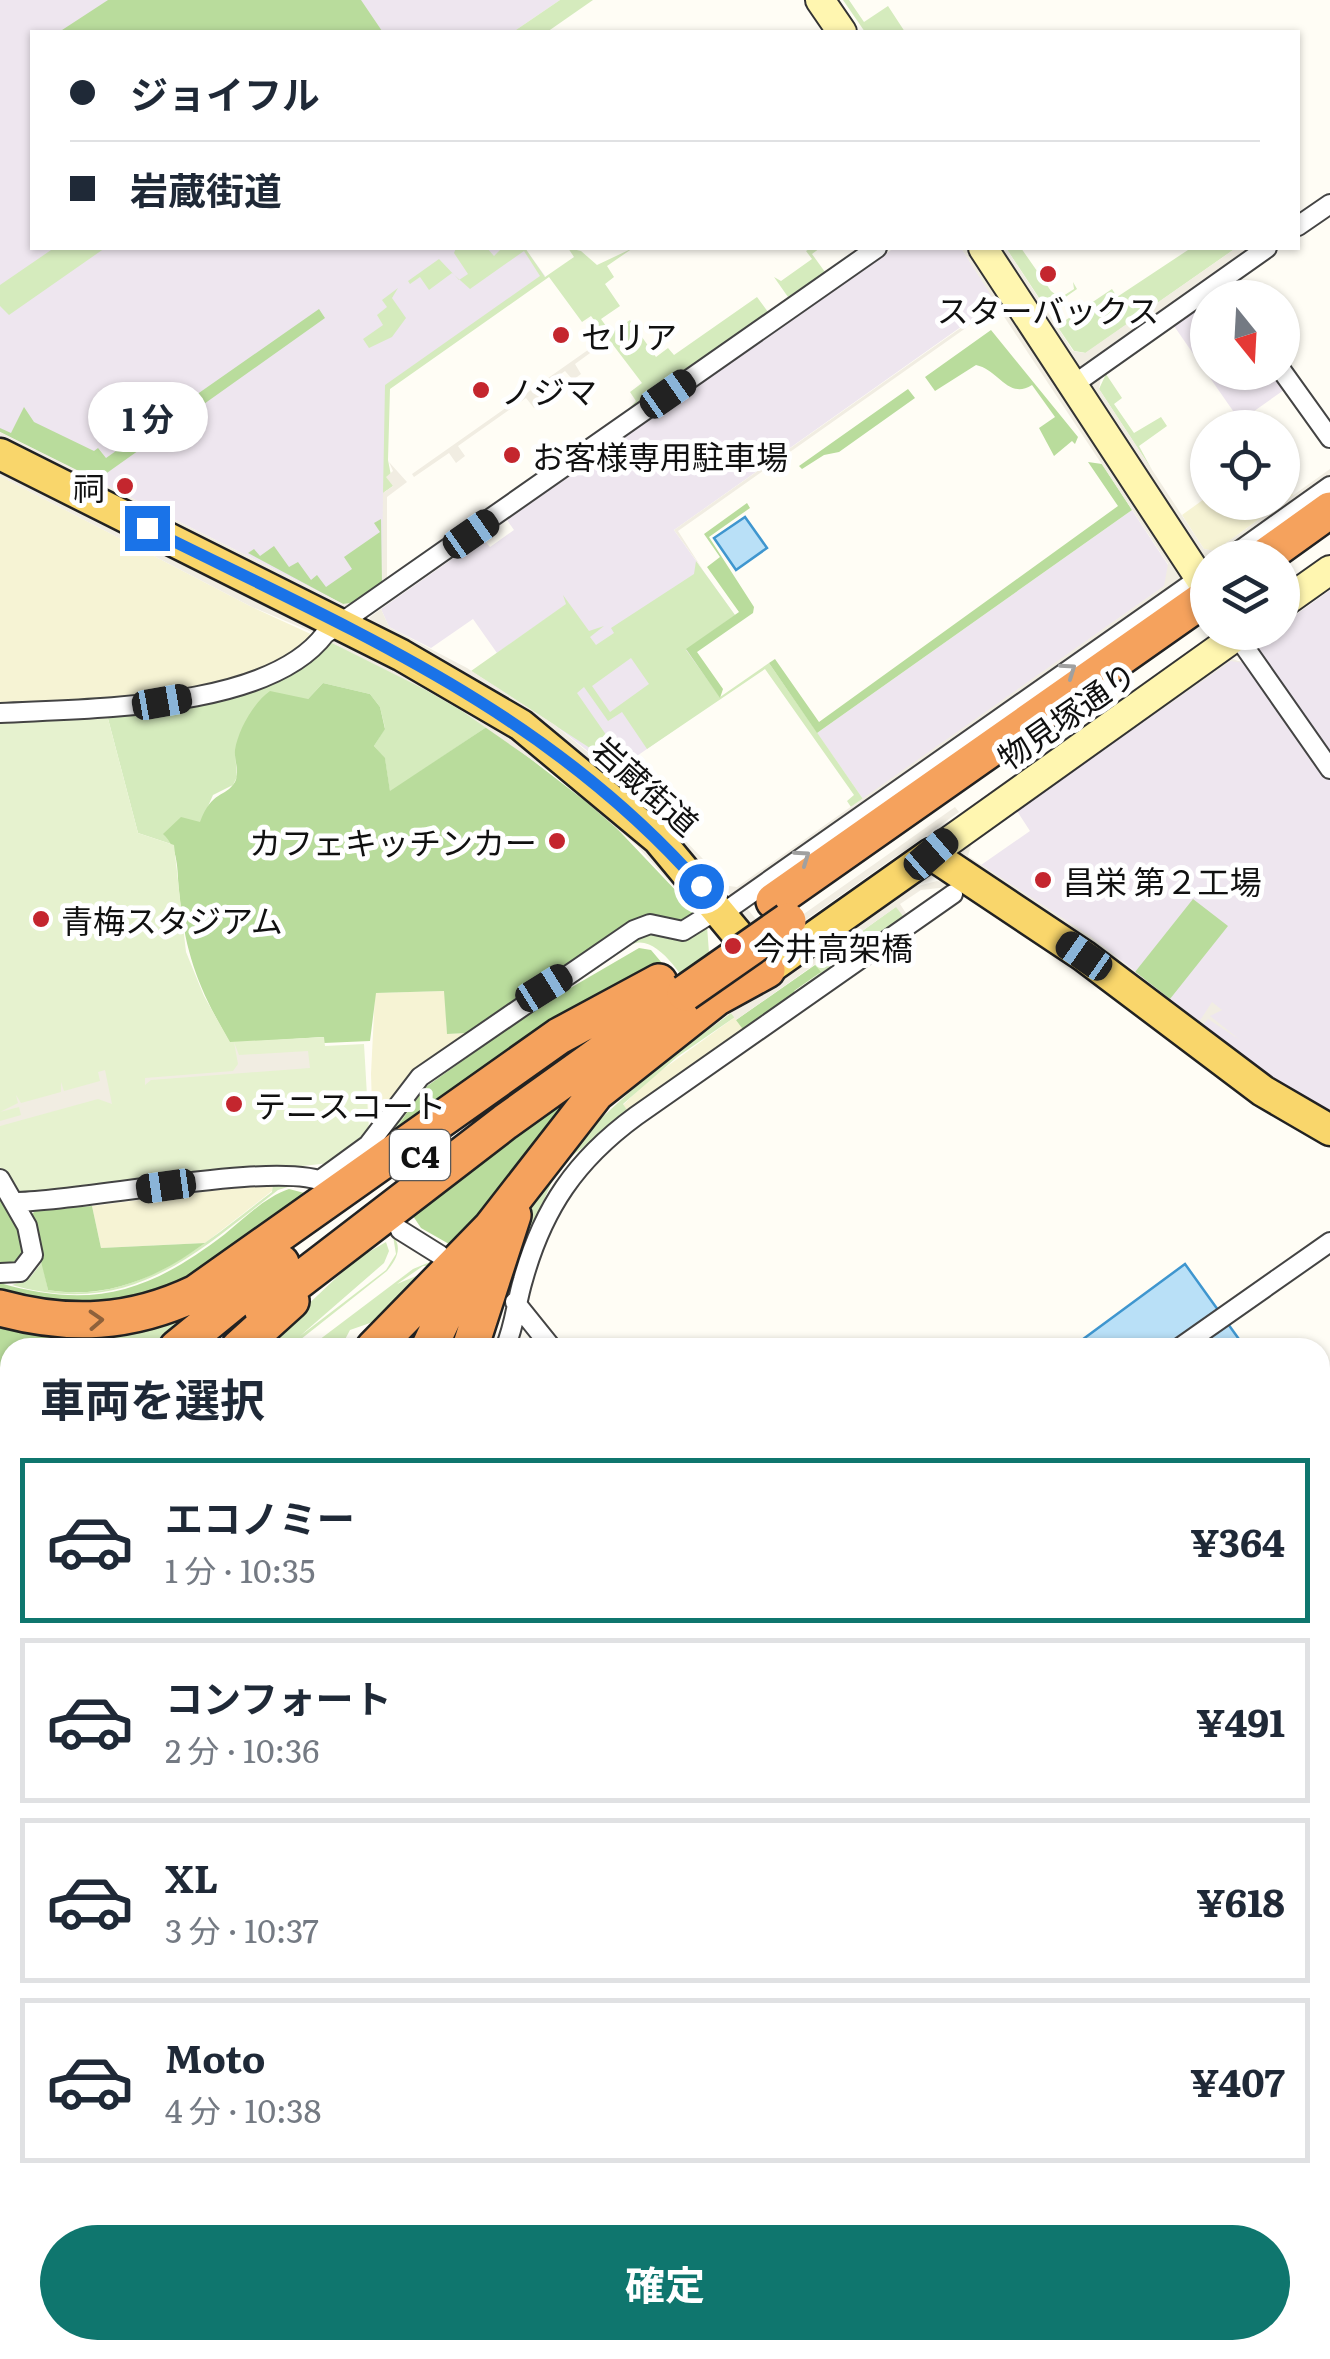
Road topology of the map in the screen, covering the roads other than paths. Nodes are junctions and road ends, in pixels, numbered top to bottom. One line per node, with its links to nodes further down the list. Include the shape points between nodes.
1 (820, 0): 2 (street)
2 (841, 30)
3 (1330, 204): 4 (street)
4 (1300, 225)
5 (873, 250): 25 (street)
6 (985, 250): 10 (street)
7 (1266, 250): 8 (street)
8 (1234, 280)
9 (1190, 311): 10 (street)
10 (1073, 384): 20 (street)
11 (1296, 390): 12 (street)
12 (1330, 438)
13 (0, 454): 25 (main road, 岩蔵街道)
14 (1330, 486): 17 (street)
15 (1330, 510): 18 (highway)
16 (1330, 539): 19 (highway)
17 (1254, 540)
18 (1288, 540)
19 (1300, 560)
20 (1190, 562)
21 (1330, 570): 22 (street)
22 (1300, 591)
23 (1190, 595): 33 (street, one-way to 23)
24 (1190, 596): 35 (highway, C4)
25 (340, 624): 29 (street, via 294,664 215,691 146,704); 33 (main road, 岩蔵街道, via 458,685 540,738 646,827)
26 (1201, 650): 35 (highway, C4, bridge)
27 (1206, 650): 31 (street, 物見塚通り)
28 (1243, 650): 30 (street)
29 (0, 714)
30 (1330, 769)
31 (931, 854): 34 (main road); 36 (main road, via 1084,956 1263,1091)
32 (953, 894): 45 (street, via 589,1154 550,1204)
33 (721, 911): 34 (main road, 岩蔵街道); 39 (street, via 683,931 639,927 510,1012 413,1083 368,1145 324,1182 272,1176)
34 (766, 970): 40 (highway, via 704,1007 596,1092); 45 (highway, via 739,1000 674,1045 573,1134 513,1214)
35 (672, 983): 37 (highway, C4); 46 (highway, one-way to 35, via 54,1320 106,1320 196,1293 559,1036); 47 (highway, C4, via 390,1178)
36 (1330, 1130)
37 (438, 1172): 48 (highway, C4); 49 (highway)
38 (0, 1179): 39 (street)
39 (15, 1202): 44 (street, via 32,1256 20,1272)
40 (491, 1228): 43 (highway); 51 (highway)
41 (400, 1230): 43 (street)
42 (1330, 1242): 57 (street)
43 (442, 1271): 50 (highway)
44 (0, 1273)
45 (503, 1288): 52 (highway); 53 (highway); 54 (highway); 55 (street, via 515,1324); 56 (street)
46 (0, 1308)
47 (190, 1338)
48 (227, 1338)
49 (250, 1338)
50 (405, 1338)
51 (434, 1338)
52 (455, 1338)
53 (464, 1338)
54 (476, 1338)
55 (509, 1338)
56 (544, 1338)
57 (1193, 1338)

